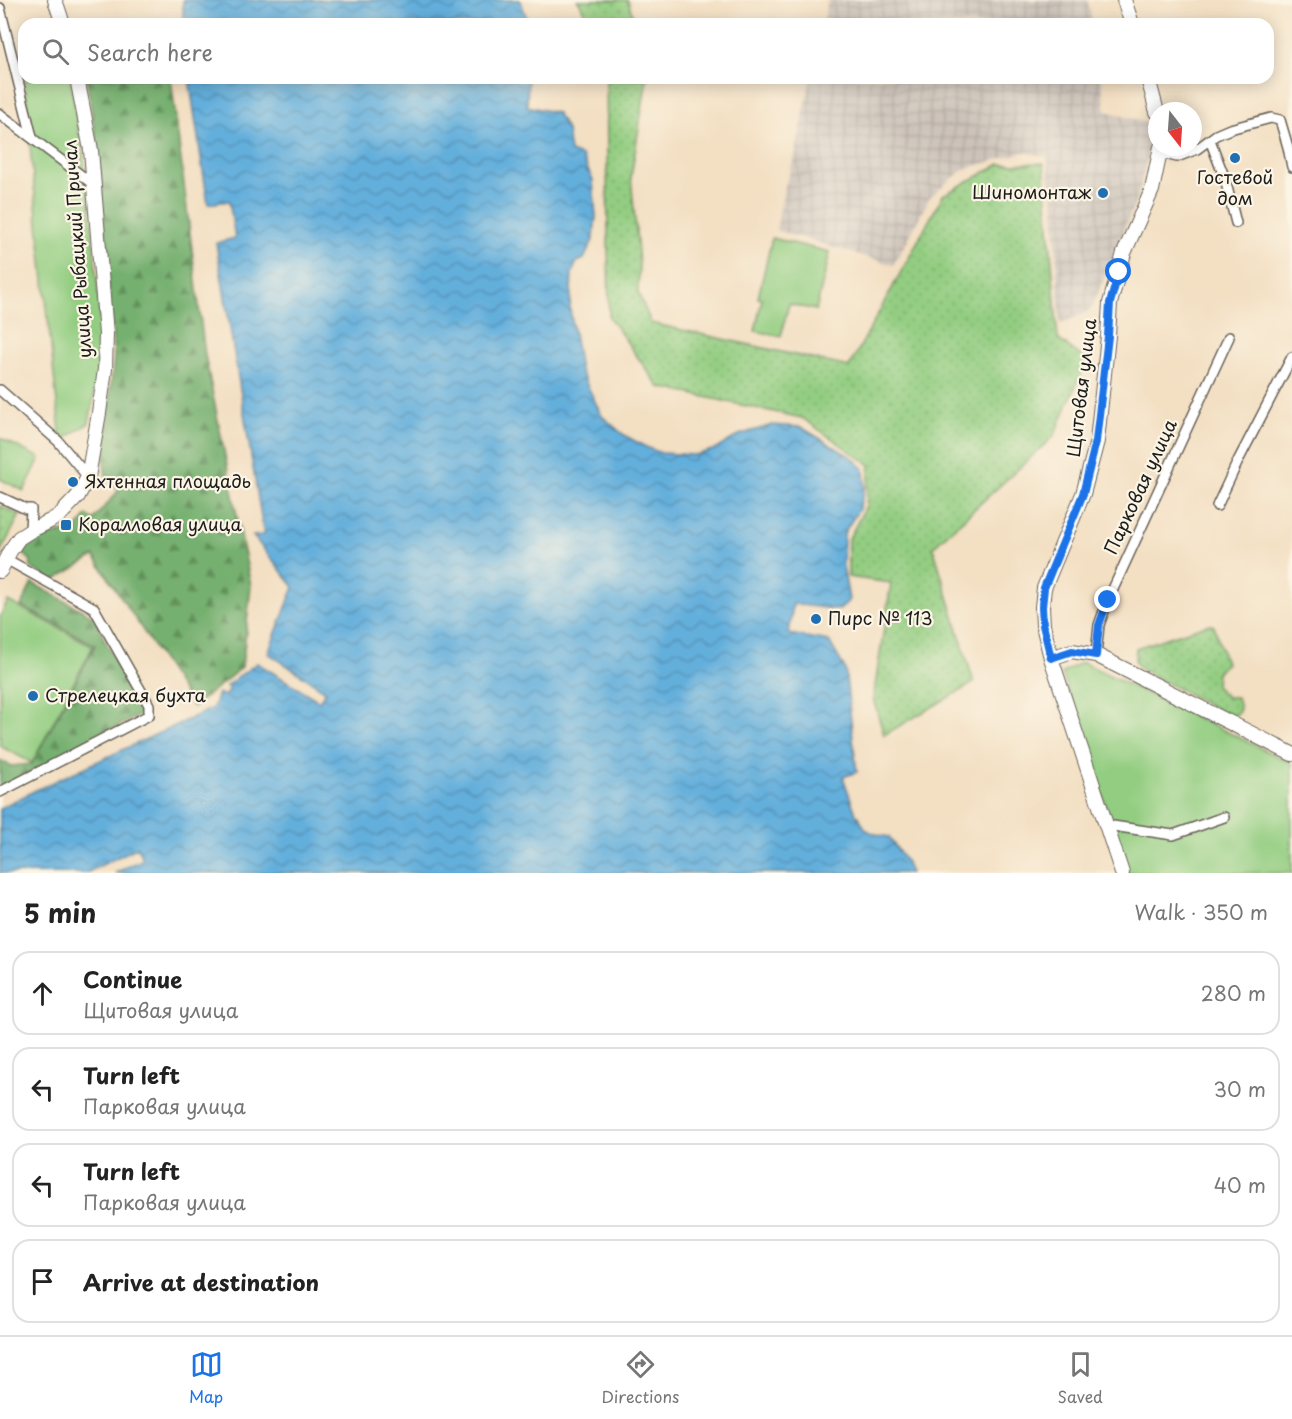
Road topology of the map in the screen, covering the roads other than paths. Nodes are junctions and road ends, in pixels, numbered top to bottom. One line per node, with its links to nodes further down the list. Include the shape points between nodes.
1 (55, 0): 4 (street)
2 (1124, 0): 5 (street)
3 (0, 8): 6 (street)
4 (61, 18)
5 (1130, 18)
6 (18, 81)
7 (19, 84): 12 (street)
8 (78, 84): 17 (street, улица Рыбацкий Причал)
9 (1150, 84): 10 (street)
10 (1154, 102)
11 (0, 114): 12 (street)
12 (32, 137): 17 (street)
13 (1210, 140): 14 (street); 16 (street, via 1230,129 1276,118 1280,120); 18 (street)
14 (1202, 146)
15 (1160, 156): 28 (street, Щитовая улица, via 1152,189 1124,252 1110,303 1096,441 1083,494 1044,588 1043,625)
16 (1292, 167)
17 (94, 185): 22 (street, улица Рыбацкий Причал, via 106,353)
18 (1236, 223)
19 (1229, 337): 27 (street, Парковая улица, via 1108,600 1099,625)
20 (1292, 357): 24 (street)
21 (0, 390): 22 (street, via 58,441)
22 (85, 483): 25 (street, via 60,515)
23 (0, 497): 25 (street, via 31,509)
24 (1217, 506)
25 (30, 531): 26 (street, via 19,538)
26 (3, 565): 30 (street, via 94,608 149,705 149,715)
27 (1096, 655): 28 (street, via 1072,651); 29 (street)
28 (1051, 658): 32 (street, Щитовая улица)
29 (1292, 753)
30 (0, 792)
31 (1224, 817): 32 (street, via 1173,835)
32 (1106, 825): 33 (street, Щитовая улица)
33 (1122, 873)

